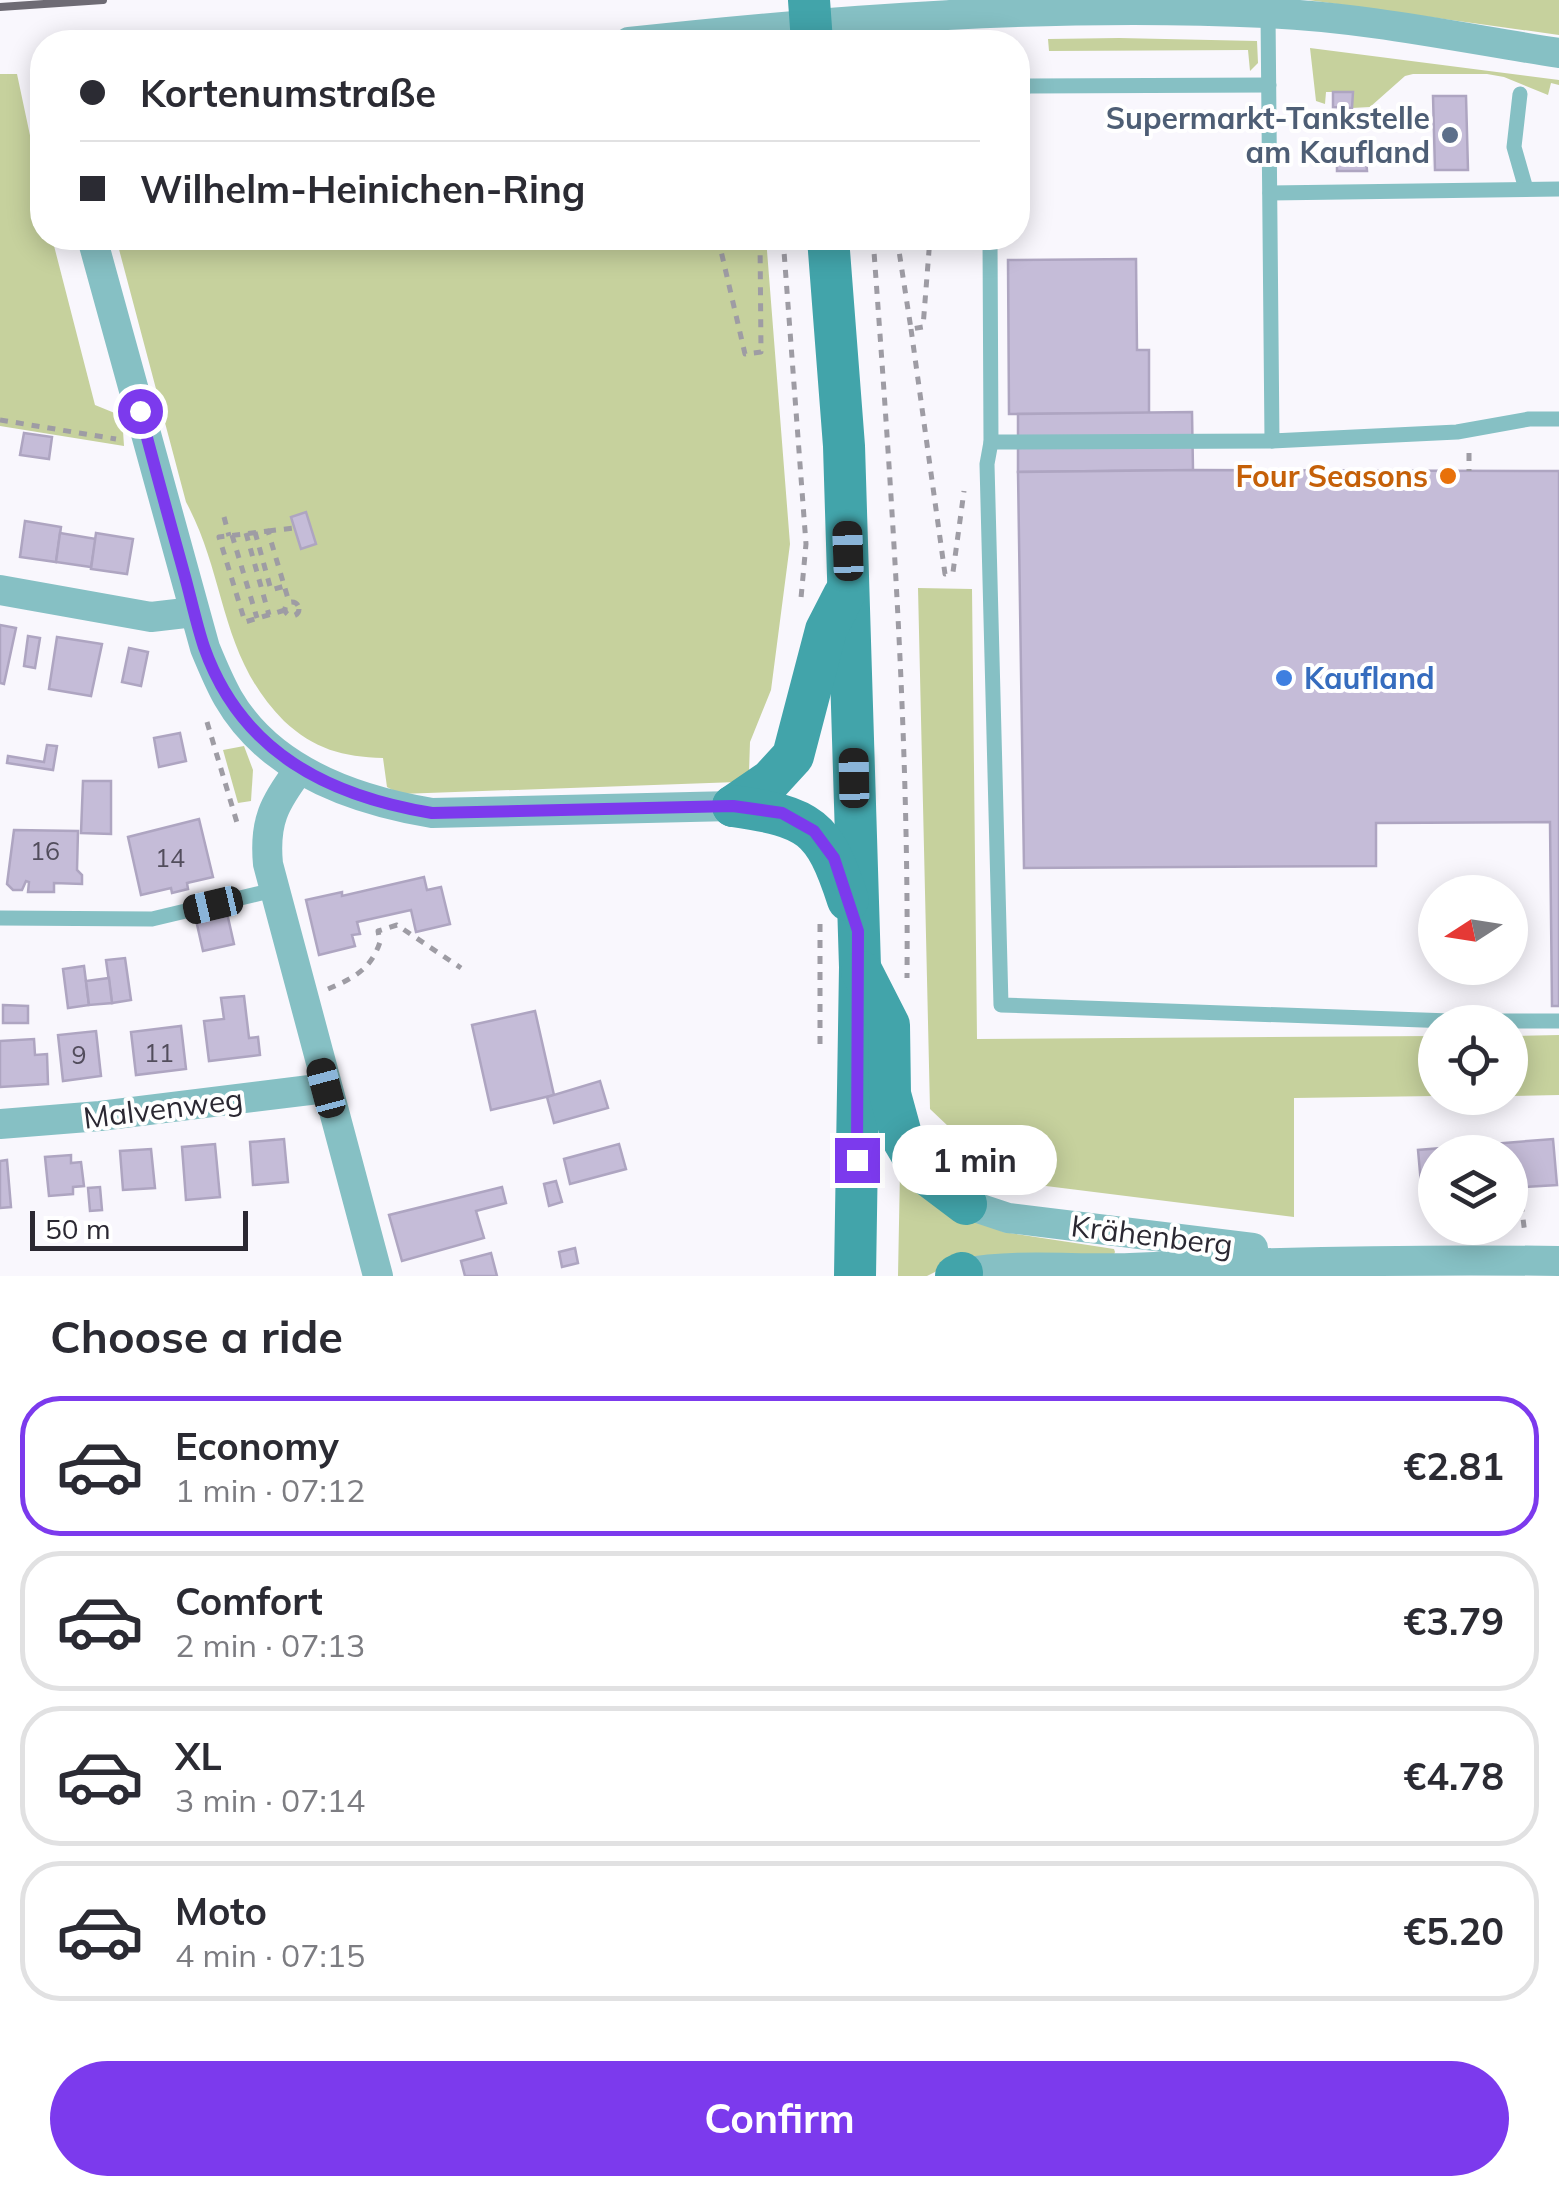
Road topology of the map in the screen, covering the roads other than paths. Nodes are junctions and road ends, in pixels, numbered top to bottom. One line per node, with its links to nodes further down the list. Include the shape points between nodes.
1 (809, 0): 4 (main road)
2 (1268, 13): 3 (street, via 949,14); 5 (street); 6 (lane)
3 (766, 30)
4 (811, 30)
5 (1559, 53)
6 (1269, 85): 7 (lane); 11 (lane)
7 (1030, 86)
8 (1520, 94): 9 (lane, via 1514,147)
9 (1526, 190): 10 (lane); 11 (lane)
10 (1559, 190)
11 (1270, 192): 17 (lane)
12 (95, 250): 20 (street)
13 (829, 250): 18 (main road)
14 (990, 250): 16 (lane)
15 (1559, 419): 17 (lane)
16 (991, 442): 17 (lane); 26 (lane, via 1001,1005)
17 (1272, 442)
18 (849, 586): 22 (main road, via 826,630 793,756); 25 (main road)
19 (0, 590): 20 (street, via 151,617)
20 (194, 612): 21 (street, via 229,700)
21 (299, 770): 22 (street, via 351,795 432,813); 23 (street, via 278,798 265,834)
22 (733, 806): 25 (main road, via 782,813 814,831 834,858)
23 (274, 890): 24 (lane, via 152,919); 27 (street)
24 (0, 918)
25 (859, 949): 29 (main road, via 889,1025 890,1094 902,1138 922,1170); 34 (main road)
26 (1559, 1021)
27 (326, 1088): 28 (street, Malvenweg); 33 (street)
28 (0, 1124)
29 (966, 1204): 30 (street, Krähenberg, via 1008,1218)
30 (1340, 1259): 31 (street, Krähenberg); 32 (street, Krähenberg, via 1006,1266)
31 (1559, 1261)
32 (959, 1275)
33 (378, 1276)
34 (855, 1276)

